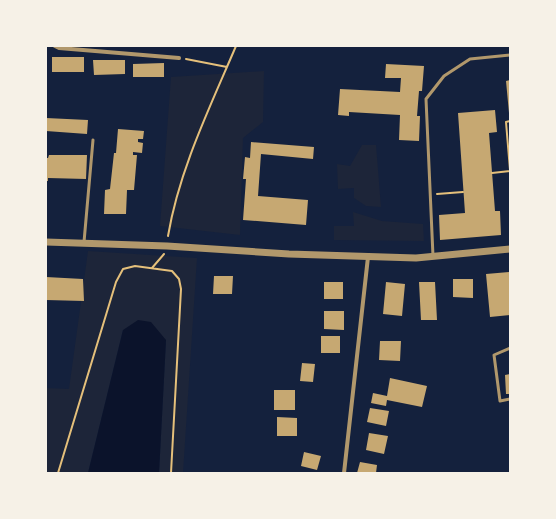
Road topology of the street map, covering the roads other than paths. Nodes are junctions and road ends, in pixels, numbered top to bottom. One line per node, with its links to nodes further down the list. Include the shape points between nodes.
1 (55, 46): 3 (street)
2 (510, 54): 9 (lane, via 470,59 444,76 426,99)
3 (179, 58)
4 (93, 140): 6 (lane)
5 (46, 242): 6 (street)
6 (84, 245): 8 (street, via 167,246)
7 (510, 249): 9 (street)
8 (368, 257): 9 (street); 12 (street)
9 (433, 258)
10 (510, 348): 11 (lane, via 494,355 500,401)
11 (510, 399)
12 (344, 473)

